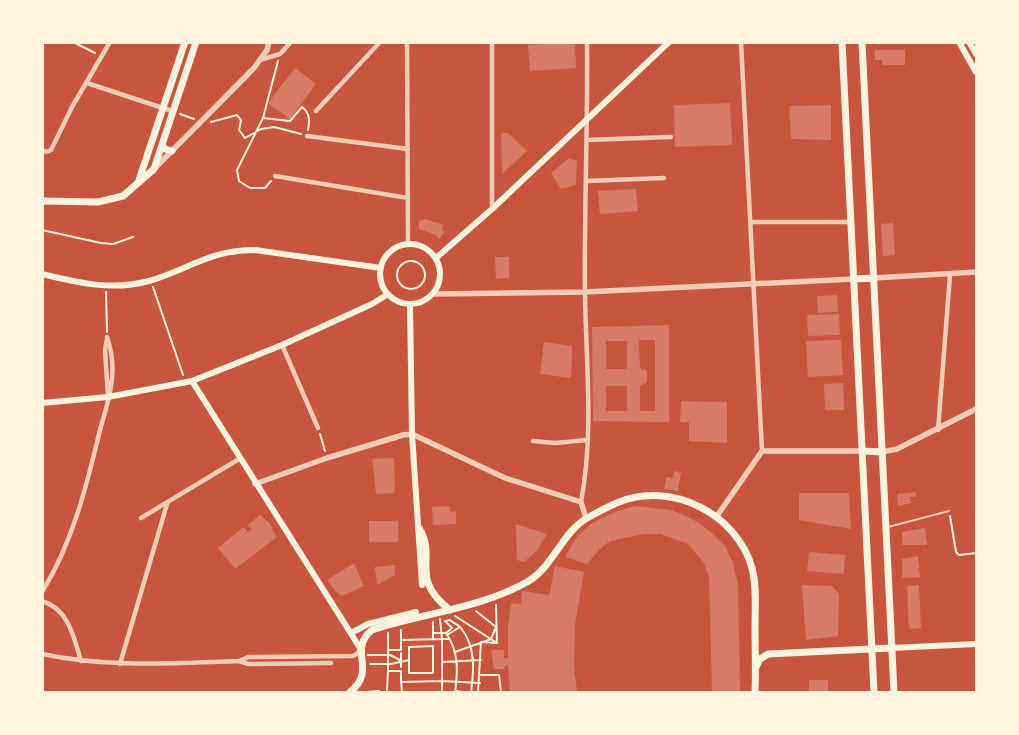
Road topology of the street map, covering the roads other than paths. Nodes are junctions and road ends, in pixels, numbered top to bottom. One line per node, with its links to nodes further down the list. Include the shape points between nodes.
1 (110, 42): 19 (street)
2 (185, 42): 20 (main road)
3 (196, 42): 21 (main road)
4 (269, 42): 17 (street)
5 (291, 42): 17 (street, via 280,54)
6 (380, 42): 22 (street)
7 (407, 42): 29 (street)
8 (492, 42): 39 (street)
9 (587, 42): 23 (street)
10 (669, 42): 23 (main road)
11 (741, 42): 40 (street)
12 (842, 42): 41 (main road)
13 (862, 42): 48 (main road)
14 (969, 43): 15 (main road); 16 (main road)
15 (960, 45): 18 (main road)
16 (976, 53)
17 (260, 60): 31 (street)
18 (976, 72)
19 (87, 83): 20 (street); 30 (street, via 51,150)
20 (163, 108): 21 (street); 28 (main road)
21 (172, 111): 27 (main road)
22 (316, 111)
23 (588, 119): 26 (street); 39 (main road)
24 (307, 136): 29 (street)
25 (671, 136): 26 (street)
26 (586, 140): 35 (street)
27 (162, 145): 31 (main road); 32 (main road)
28 (149, 149): 32 (main road, via 153,155); 36 (main road)
29 (408, 149): 37 (street)
30 (42, 150)
31 (172, 151): 32 (street)
32 (162, 157): 36 (main road)
33 (276, 176): 37 (street)
34 (664, 178): 35 (street)
35 (586, 181): 51 (street)
36 (137, 185): 38 (main road, via 123,196 98,202)
37 (408, 198): 42 (street)
38 (42, 201)
39 (492, 209): 43 (main road)
40 (750, 222): 41 (street); 50 (street)
41 (850, 222): 49 (main road)
42 (408, 244): 43 (main road, via 425,247); 44 (main road, via 390,252)
43 (436, 258): 53 (main road, via 440,278)
44 (381, 268): 46 (main road, via 264,251 235,250 151,280 106,287); 52 (main road, via 381,282)
45 (976, 272): 47 (street)
46 (42, 274)
47 (950, 275): 48 (street); 62 (street)
48 (874, 278): 49 (main road); 68 (main road)
49 (854, 279): 50 (street); 67 (main road)
50 (753, 282): 51 (street); 66 (street)
51 (585, 292): 53 (street); 65 (street)
52 (388, 294): 54 (main road); 56 (main road)
53 (433, 294): 54 (main road)
54 (410, 304): 63 (main road)
55 (107, 337): 58 (street, via 104,350)
56 (282, 344): 57 (main road); 61 (street)
57 (188, 382): 58 (main road); 69 (main road)
58 (108, 397): 59 (main road); 82 (street, via 81,505 55,572)
59 (42, 403)
60 (976, 409): 62 (street)
61 (318, 428)
62 (938, 430): 68 (street, via 897,449)
63 (412, 434): 70 (street, via 328,458); 72 (street, via 505,478); 80 (main road)
64 (533, 440): 65 (street, via 555,443)
65 (587, 440): 72 (street)
66 (762, 451): 67 (street); 76 (street)
67 (862, 451): 68 (main road); 91 (main road)
68 (882, 452): 79 (main road)
69 (239, 459): 70 (main road); 73 (street)
70 (255, 484): 71 (main road)
71 (268, 502): 74 (main road); 86 (main road)
72 (581, 502): 78 (street)
73 (167, 504): 77 (street); 97 (street)
74 (276, 511)
75 (949, 511): 79 (lane)
76 (717, 516): 78 (main road, via 693,504 669,498 644,497 620,501); 87 (main road, via 728,524 752,568)
77 (141, 518)
78 (586, 518): 85 (main road, via 528,581)
79 (886, 527): 90 (main road)
80 (419, 528): 81 (main road); 85 (main road, via 424,536 428,586)
81 (422, 585)
82 (42, 592)
83 (42, 601): 94 (street, via 50,603 68,622)
84 (416, 612): 86 (main road, via 368,624)
85 (447, 614): 89 (main road, via 372,630 364,637)
86 (351, 633): 89 (main road)
87 (755, 640): 93 (main road); 98 (main road)
88 (976, 644): 90 (main road)
89 (360, 648): 95 (street, via 353,656 248,657); 99 (main road, via 364,673 360,684)
90 (891, 648): 91 (main road); 102 (main road)
91 (872, 649): 93 (main road); 101 (main road)
92 (42, 654): 94 (street)
93 (768, 654): 98 (main road)
94 (81, 661): 97 (street)
95 (240, 661): 96 (street, via 248,664); 97 (street)
96 (331, 663)
97 (120, 664)
98 (756, 667): 100 (main road)
99 (350, 692)
100 (755, 692)
101 (874, 692)
102 (894, 692)

